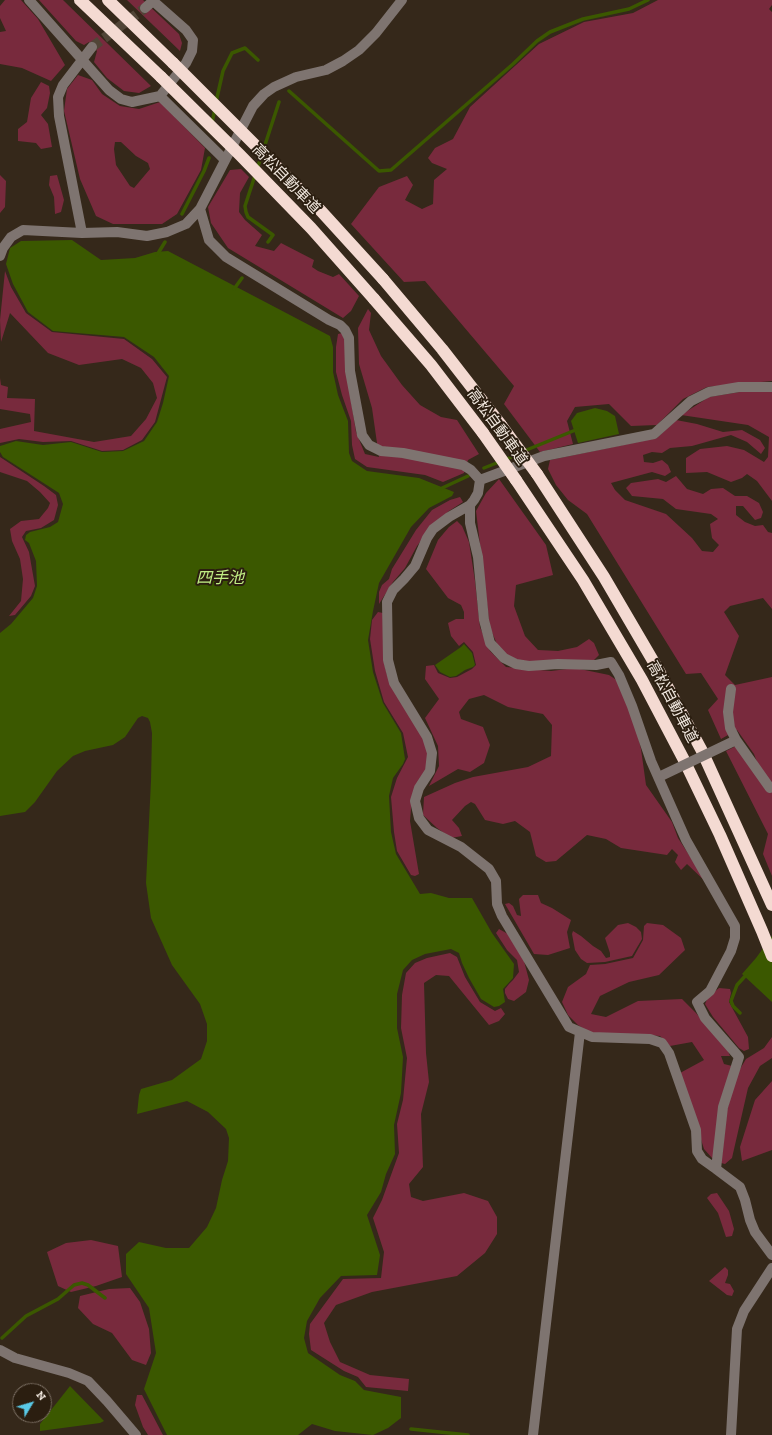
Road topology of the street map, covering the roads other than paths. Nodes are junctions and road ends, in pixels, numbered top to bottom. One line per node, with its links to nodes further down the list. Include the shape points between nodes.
1 (29, 0): 8 (street)
2 (80, 0): 22 (highway, 高松自動車道, bridge, via 161,77 306,223 430,365 483,433 583,580 642,680 684,760)
3 (108, 0): 21 (highway, 高松自動車道, bridge, via 321,211 383,279 442,349 537,474 604,577 659,671 702,751)
4 (152, 0): 6 (street); 9 (street, via 186,30 193,40 192,51 186,63)
5 (402, 0): 10 (street, via 376,33 344,61 326,70 296,77 264,94 253,106)
6 (145, 8)
7 (92, 47): 8 (street)
8 (83, 60): 9 (street, via 109,90 121,99 132,102); 12 (street, via 63,85 58,97 59,116)
9 (160, 96): 10 (street)
10 (225, 160): 11 (street)
11 (200, 210): 12 (street, via 186,224 147,236 117,232); 15 (street, via 209,240 226,257 345,330 349,338 350,371 362,435 369,445 381,451 463,465)
12 (82, 233): 13 (street, via 23,230 11,237)
13 (0, 256)
14 (772, 387): 15 (street, via 739,387 709,392 691,401 654,434 544,456)
15 (480, 480): 16 (street, via 478,493)
16 (470, 505): 19 (street, via 470,523 478,556 484,620 490,643 504,658 516,664 596,665 611,662 632,706 650,761); 23 (street, via 434,529 427,538 415,566 393,590 387,602 388,660 394,683 427,736 432,753 430,771 419,788 415,801 419,818 428,830 461,847 489,869 496,881 497,904 502,916 562,1017 570,1027)
17 (731, 689): 18 (street, via 728,712)
18 (734, 741): 19 (street, bridge); 20 (street)
19 (661, 777): 24 (street, via 686,840 735,926 735,938 730,951 710,991 697,1002 705,1018 739,1058 723,1107)
20 (770, 788)
21 (772, 905)
22 (772, 956)
23 (580, 1032): 24 (street, via 592,1037 650,1039 662,1043 669,1053 696,1130 697,1151 702,1159); 29 (street)
24 (716, 1169): 25 (street, via 740,1187 752,1226)
25 (772, 1255)
26 (772, 1268): 30 (street, via 744,1311 737,1329)
27 (0, 1350): 28 (street, via 15,1358 88,1381)
28 (136, 1435)
29 (533, 1435)
30 (731, 1435)

